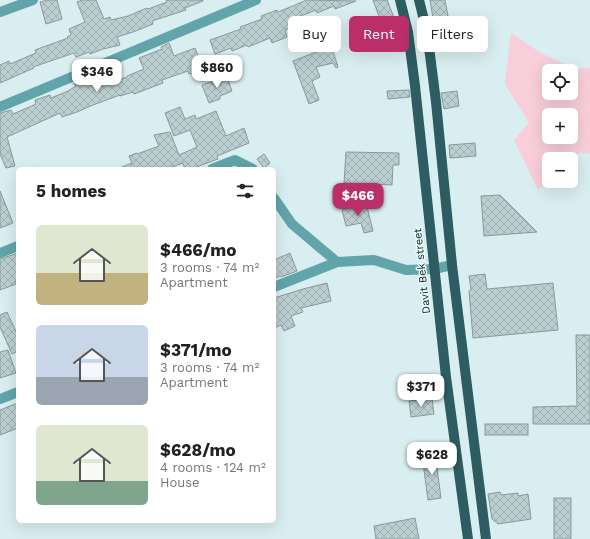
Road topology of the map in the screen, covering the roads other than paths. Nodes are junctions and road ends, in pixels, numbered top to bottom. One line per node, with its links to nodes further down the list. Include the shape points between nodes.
1 (33, 0): 5 (street)
2 (256, 0): 6 (street)
3 (400, 0): 14 (main road, Davit Bek street, via 408,32 415,86)
4 (419, 0): 13 (main road, via 432,71)
5 (0, 12)
6 (0, 107)
7 (217, 167): 8 (street, via 235,160)
8 (249, 167)
9 (276, 201): 12 (street, via 292,224)
10 (16, 247): 11 (street)
11 (0, 253)
12 (337, 262): 14 (street, via 374,260 406,270); 15 (street)
13 (452, 265): 14 (street); 19 (main road)
14 (434, 269): 18 (main road, Davit Bek street)
15 (276, 286)
16 (16, 393): 17 (street)
17 (0, 399)
18 (468, 539)
19 (486, 539)

